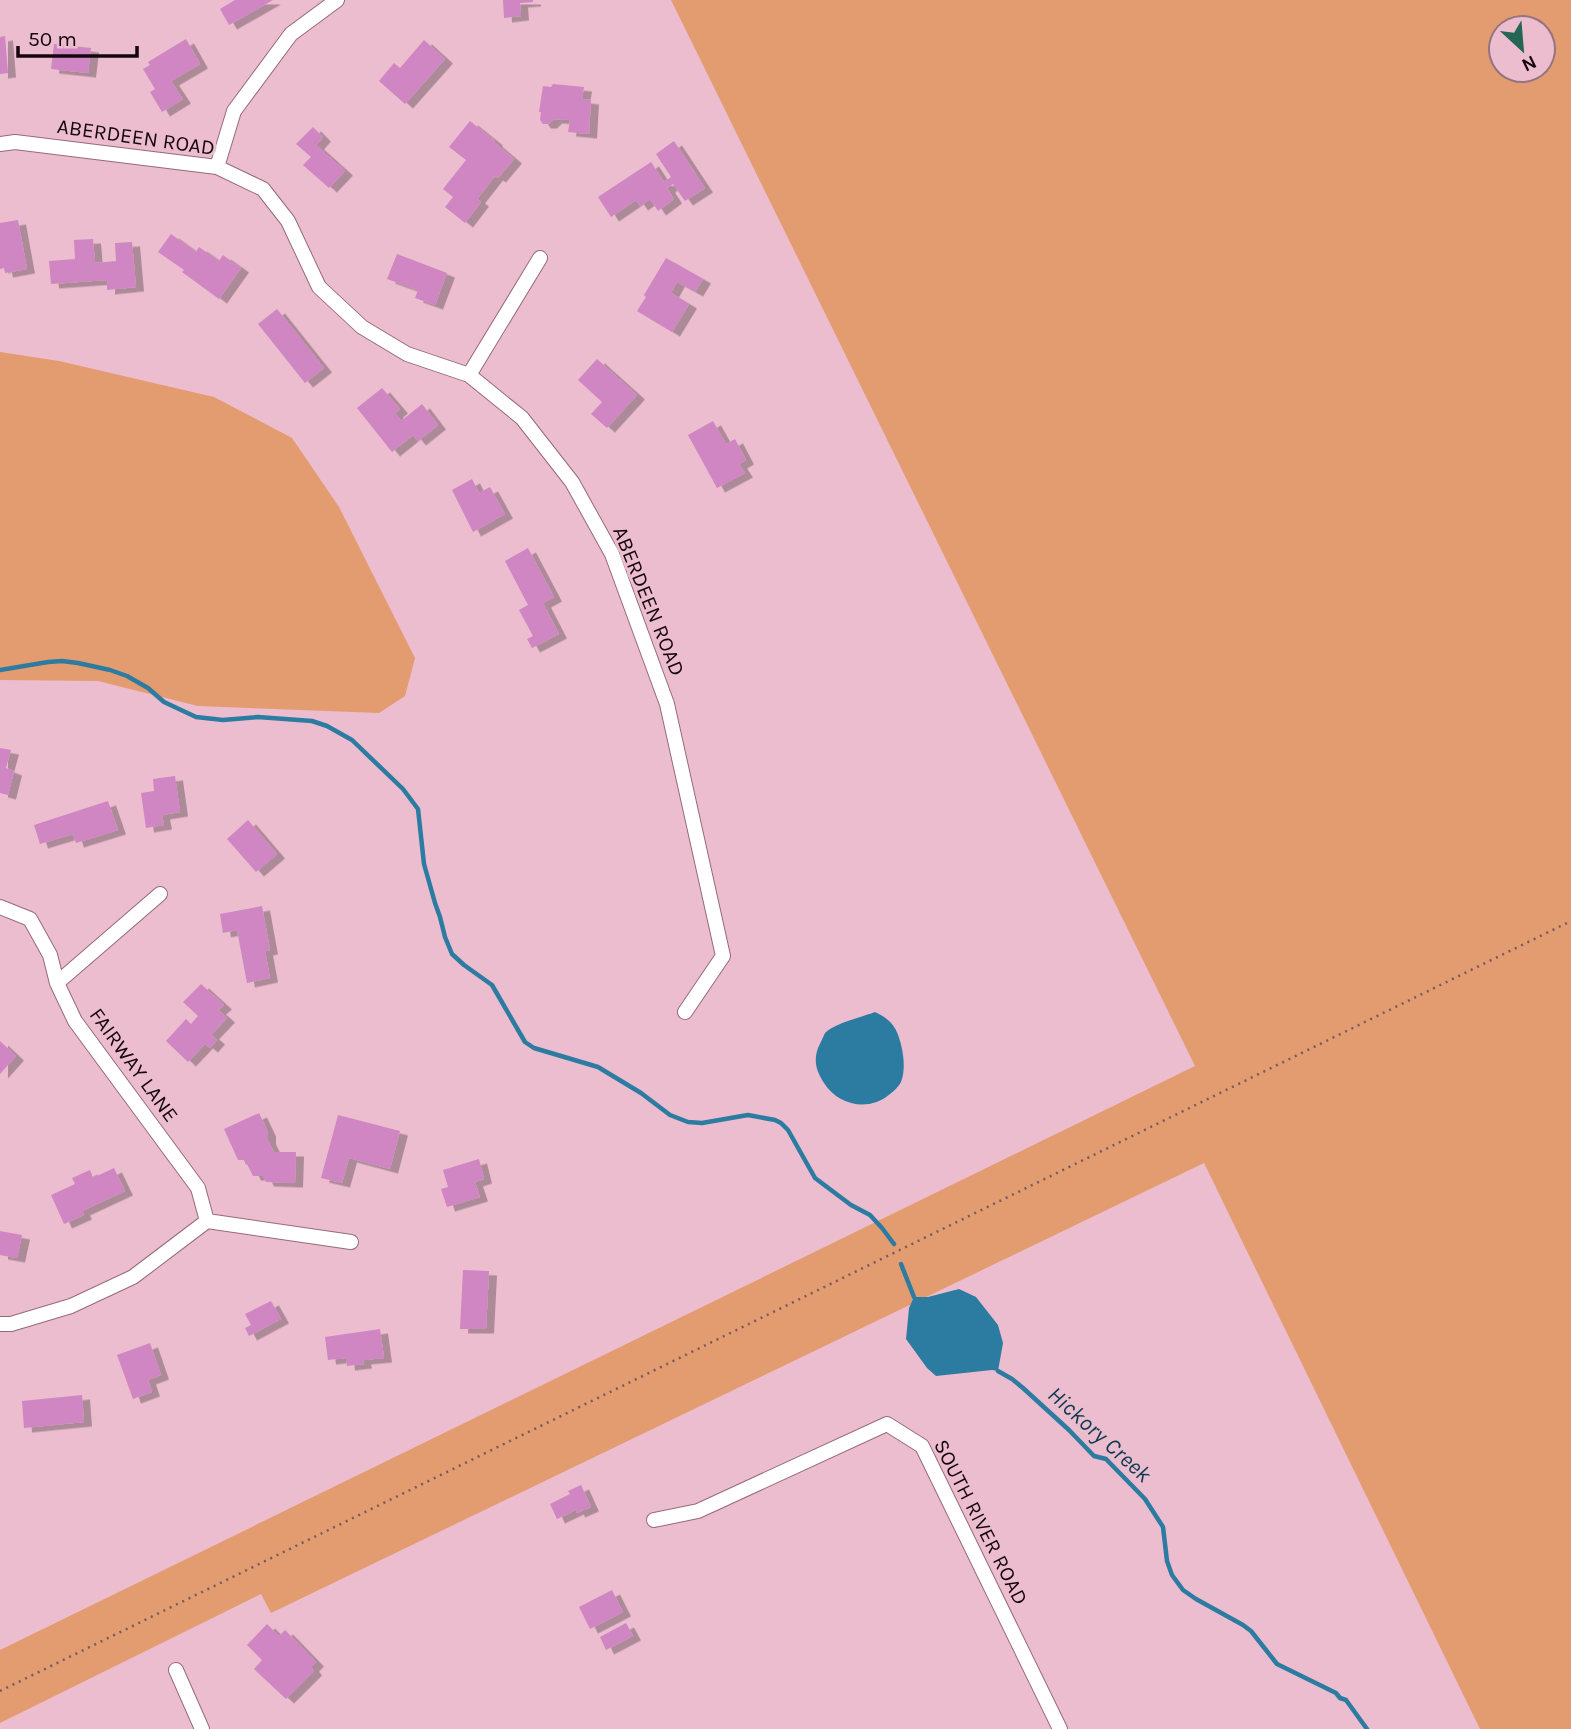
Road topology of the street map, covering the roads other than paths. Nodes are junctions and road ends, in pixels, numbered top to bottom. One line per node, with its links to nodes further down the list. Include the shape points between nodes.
1 (337, 0): 3 (street, via 291,34 234,111)
2 (0, 144): 3 (street, ABERDEEN ROAD, via 15,142)
3 (217, 167): 5 (street, ABERDEEN ROAD, via 263,189 288,221 319,287 362,327 407,354)
4 (540, 258): 5 (street)
5 (469, 374): 9 (street, ABERDEEN ROAD, via 522,418 572,482 612,554 667,704 723,956)
6 (160, 894): 8 (street)
7 (0, 908): 8 (street, FAIRWAY LANE, via 30,919 50,955)
8 (57, 983): 10 (street, FAIRWAY LANE, via 75,1021 198,1188)
9 (685, 1012)
10 (207, 1221): 11 (street); 12 (street, via 133,1277 71,1306)
11 (351, 1242)
12 (0, 1324)
13 (654, 1520): 16 (street, SOUTH RIVER ROAD, via 698,1511 887,1424 922,1446)
14 (176, 1670): 15 (street)
15 (202, 1729)
16 (1060, 1729)

